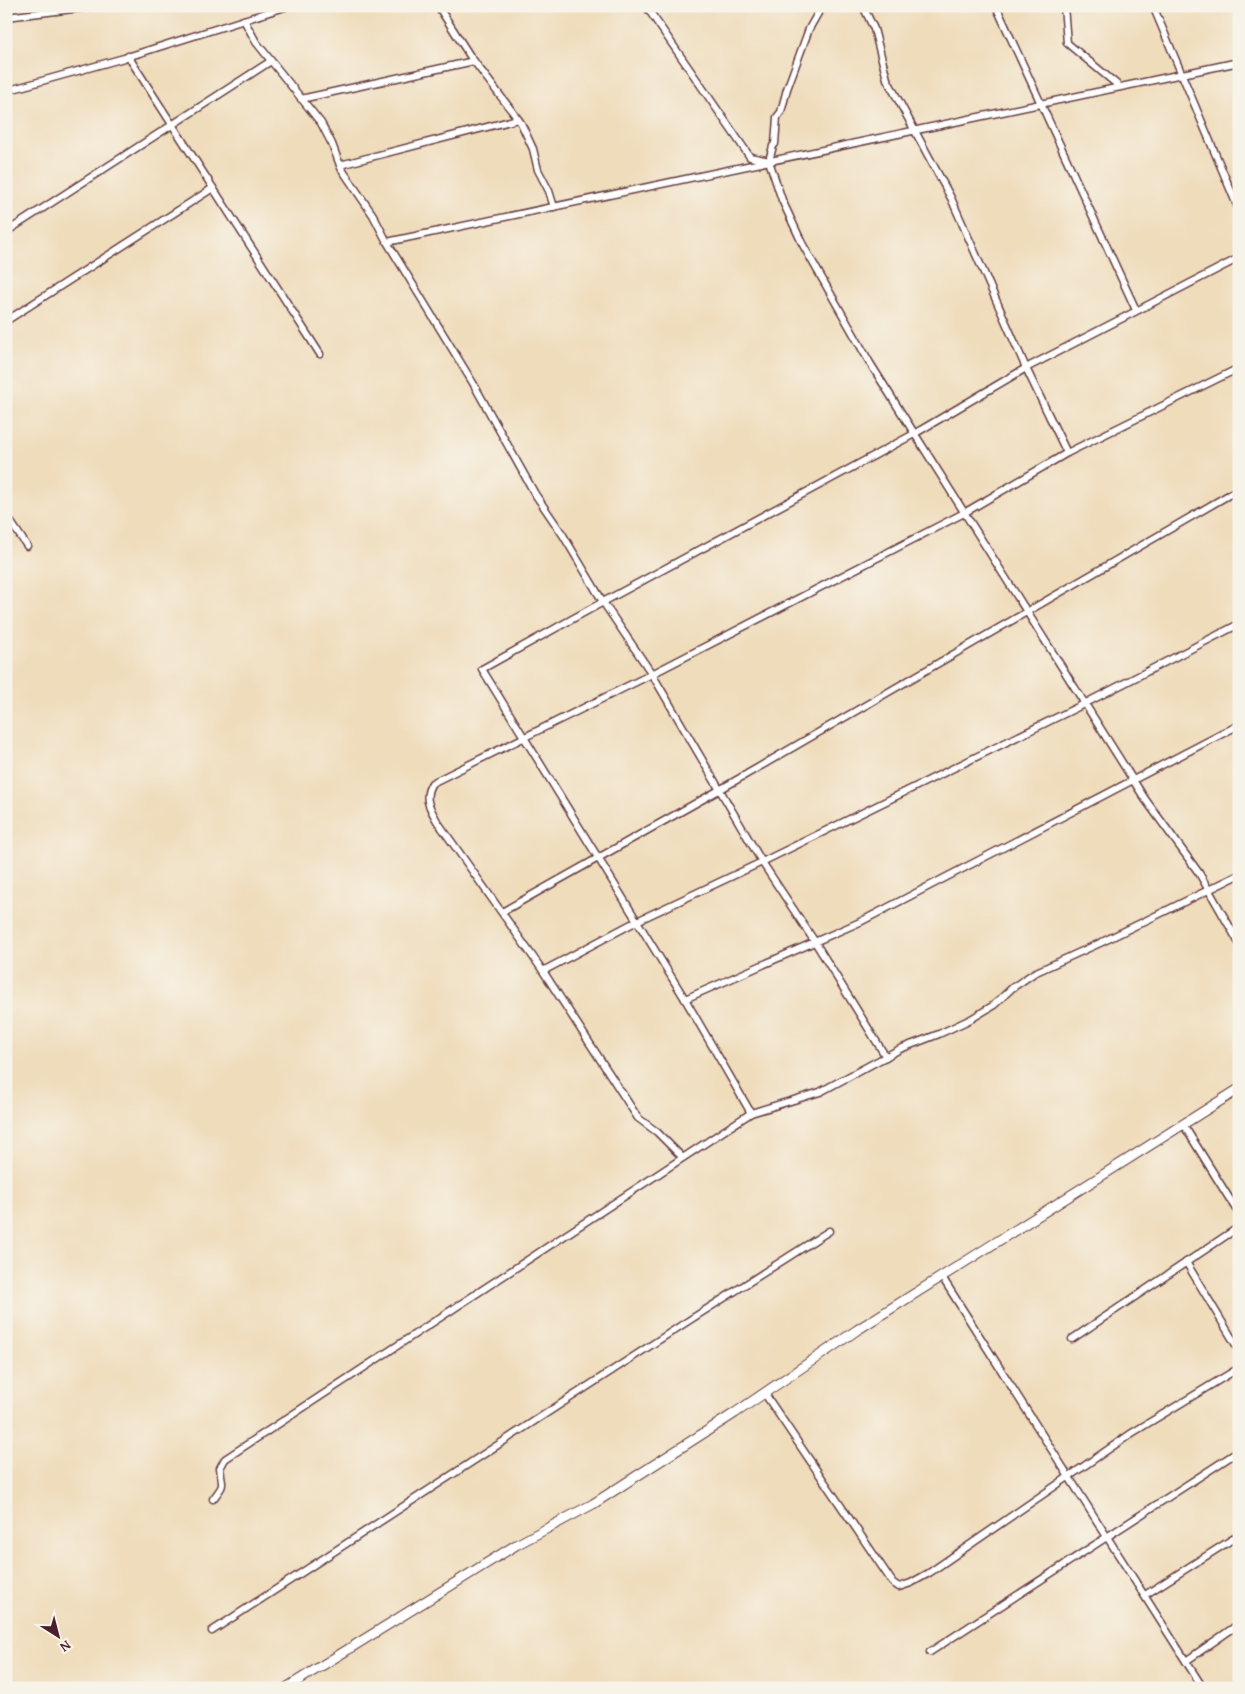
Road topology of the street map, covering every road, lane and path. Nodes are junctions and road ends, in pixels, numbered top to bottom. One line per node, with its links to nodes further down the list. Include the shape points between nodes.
1 (98, 6): 10 (street)
2 (288, 6): 11 (street)
3 (438, 6): 13 (street)
4 (646, 6): 24 (street, via 750,157)
5 (822, 6): 24 (street, via 809,29 777,117 775,144)
6 (863, 6): 23 (street, via 874,29 887,79)
7 (996, 6): 20 (street)
8 (1064, 6): 17 (street, via 1068,43)
9 (1153, 6): 16 (street)
10 (6, 17)
11 (244, 20): 12 (street); 14 (street)
12 (128, 56): 18 (street); 22 (street)
13 (474, 61): 19 (street); 21 (street)
14 (271, 62): 19 (street); 22 (street)
15 (1239, 62): 16 (street)
16 (1182, 74): 17 (street); 28 (street)
17 (1120, 87): 20 (street)
18 (6, 91)
19 (302, 99): 25 (street, via 321,122)
20 (1040, 104): 23 (street); 32 (street)
21 (518, 119): 25 (street); 27 (street, via 533,149)
22 (172, 125): 26 (street); 29 (street)
23 (915, 131): 24 (street); 35 (street, via 951,198)
24 (769, 160): 27 (street); 37 (street, via 782,200 803,245)
25 (340, 165): 30 (street, via 373,215)
26 (213, 188): 33 (street); 34 (street)
27 (554, 207): 30 (street)
28 (1239, 210)
29 (6, 232)
30 (386, 242): 43 (street)
31 (1239, 258): 32 (street)
32 (1136, 310): 35 (street)
33 (6, 321)
34 (320, 354)
35 (1026, 368): 37 (street); 38 (street)
36 (1239, 368): 38 (street)
37 (914, 434): 40 (street); 43 (street)
38 (1067, 453): 40 (street)
39 (1239, 489): 44 (street)
40 (964, 513): 44 (street); 46 (street)
41 (6, 515): 42 (street)
42 (27, 546)
43 (603, 602): 46 (street); 49 (street, via 482,669)
44 (1026, 612): 47 (street); 51 (street)
45 (1239, 624): 47 (street)
46 (652, 674): 49 (street); 51 (street)
47 (1084, 704): 50 (street); 53 (street)
48 (1239, 725): 50 (street)
49 (524, 737): 52 (street); 56 (street, via 432,783 427,791 429,807)
50 (1132, 780): 55 (street); 58 (street, via 860,922)
51 (721, 790): 52 (street); 53 (street)
52 (599, 858): 56 (street); 57 (street)
53 (762, 862): 57 (street); 58 (street)
54 (1239, 874): 55 (street)
55 (1208, 890): 59 (street); 62 (street, via 1034,973 971,1019)
56 (502, 912): 60 (street)
57 (637, 921): 60 (street); 61 (street)
58 (815, 942): 61 (street); 62 (street)
59 (1239, 943)
60 (543, 970): 66 (street, via 638,1118)
61 (685, 999): 64 (street)
62 (886, 1057): 64 (street, via 820,1092)
63 (1239, 1089): 65 (street)
64 (751, 1113): 66 (street)
65 (1183, 1124): 67 (street); 71 (street)
66 (682, 1157): 78 (street, via 226,1459 220,1468 222,1488)
67 (1239, 1214)
68 (1239, 1227): 70 (street)
69 (829, 1232): 83 (street)
70 (1186, 1262): 72 (street); 73 (street)
71 (942, 1277): 75 (street); 77 (street)
72 (1072, 1339)
73 (1239, 1350)
74 (1239, 1368): 77 (street, via 1132,1433)
75 (764, 1394): 77 (street, via 893,1583 899,1587 929,1573); 86 (street, via 593,1504 516,1546)
76 (1239, 1451): 80 (street)
77 (1069, 1476): 80 (street)
78 (213, 1499)
79 (1239, 1535): 81 (street)
80 (1108, 1537): 81 (street); 84 (street)
81 (1145, 1596): 85 (street)
82 (1239, 1624): 85 (street)
83 (212, 1631)
84 (930, 1652)
85 (1186, 1661): 87 (street)
86 (286, 1688)
87 (1203, 1688)

